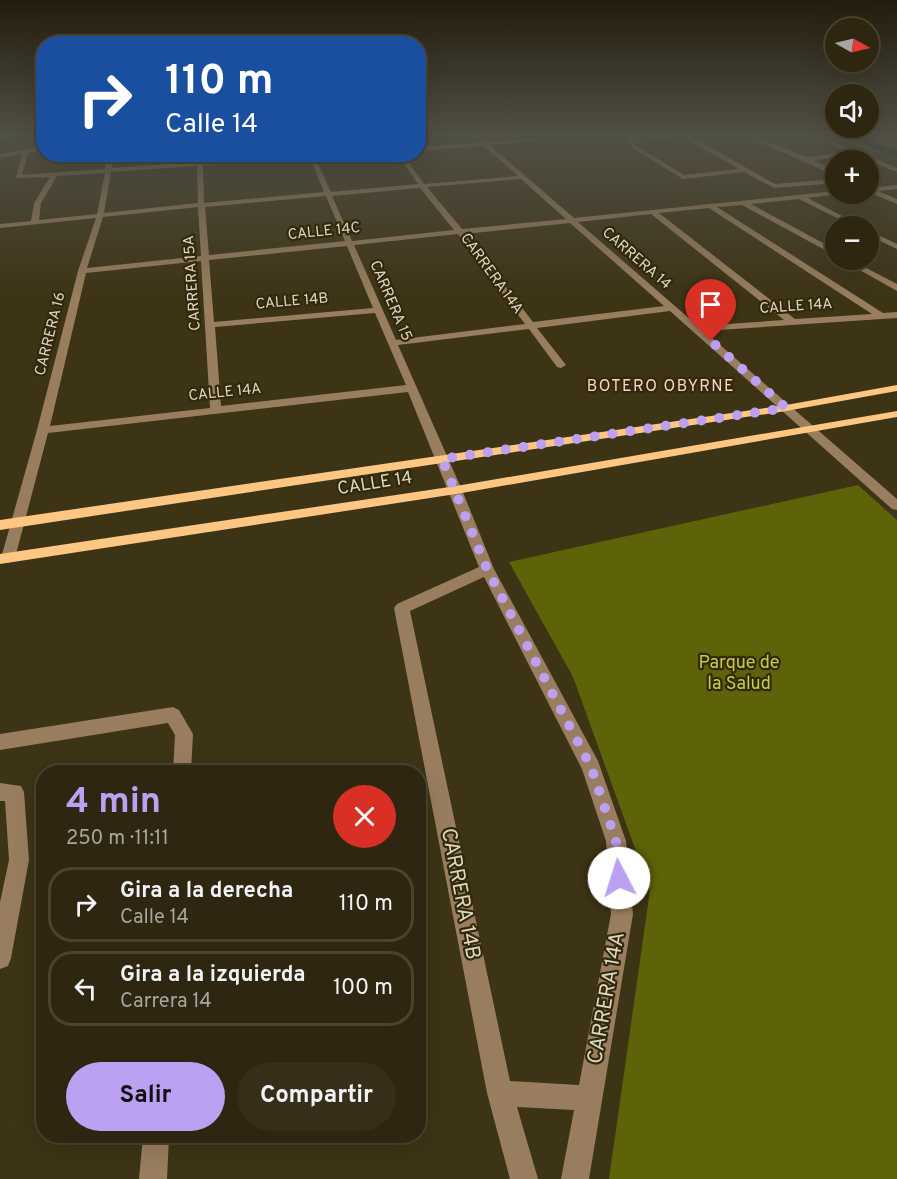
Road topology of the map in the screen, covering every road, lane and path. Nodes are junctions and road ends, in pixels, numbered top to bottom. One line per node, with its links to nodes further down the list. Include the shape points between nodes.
1 (46, 189): 20 (street)
2 (105, 189): 17 (street, CARRERA 16)
3 (201, 189): 14 (street, CARRERA 15A)
4 (326, 189): 8 (street, CARRERA 15)
5 (387, 189): 8 (street)
6 (424, 189): 22 (street, CARRERA 14A)
7 (535, 189): 19 (street, CARRERA 14)
8 (328, 194): 14 (street); 24 (street, CARRERA 15)
9 (825, 194): 11 (street)
10 (879, 194): 12 (street)
11 (801, 196): 13 (street); 18 (street)
12 (897, 202)
13 (744, 203): 15 (street); 26 (street)
14 (201, 205): 17 (street); 27 (street, CARRERA 15A)
15 (710, 206): 16 (street); 34 (street)
16 (653, 212): 19 (street); 35 (street)
17 (100, 216): 20 (street); 29 (street, CARRERA 16)
18 (839, 216)
19 (569, 220): 22 (street, CALLE 14C); 31 (street, CARRERA 14)
20 (34, 221): 21 (street)
21 (0, 226)
22 (459, 231): 24 (street, CALLE 14C); 37 (street, CARRERA 14A)
23 (879, 238): 25 (street)
24 (349, 243): 27 (street, CALLE 14C); 32 (street, CARRERA 15)
25 (897, 247)
26 (825, 248)
27 (205, 258): 29 (street, CALLE 14C); 36 (street, CARRERA 15A)
28 (864, 270): 30 (street)
29 (81, 271): 47 (street, CARRERA 16)
30 (897, 288)
31 (672, 308): 37 (street); 38 (street, CARRERA 14)
32 (378, 310): 36 (street, CALLE 14B); 39 (street, CARRERA 15)
33 (897, 315): 34 (street, CALLE 14A)
34 (880, 316): 35 (street, CALLE 14A)
35 (794, 322): 38 (street, CALLE 14A)
36 (210, 324): 43 (street, CARRERA 15A)
37 (529, 327): 39 (street); 40 (street, CARRERA 14A)
38 (697, 329): 44 (street, CARRERA 14)
39 (392, 343): 41 (street, CARRERA 15)
40 (561, 365)
41 (411, 388): 43 (street, CALLE 14A); 48 (street, CARRERA 15)
42 (897, 388): 44 (main road, CALLE 14)
43 (216, 408): 47 (street, CALLE 14A)
44 (786, 408): 46 (street, CARRERA 14); 48 (main road, CALLE 14)
45 (897, 414): 46 (main road, CALLE 14)
46 (808, 428): 49 (main road, CALLE 14); 50 (street, CARRERA 14)
47 (43, 430): 51 (street, CARRERA 16)
48 (442, 459): 49 (street, CARRERA 14A); 51 (main road, CALLE 14)
49 (456, 490): 53 (main road, CALLE 14); 54 (street, CARRERA 14A)
50 (897, 506)
51 (19, 522): 52 (main road, CALLE 14); 53 (street, CARRERA 16)
52 (0, 525)
53 (4, 559)
54 (487, 569): 59 (street, CARRERA 14B, via 402,608); 60 (street, CARRERA 14A, via 591,767 616,841 622,914)
55 (0, 742): 56 (street, via 173,715 184,734)
56 (182, 765)
57 (0, 792): 58 (street, via 14,792 20,860)
58 (0, 958)
59 (500, 1093): 60 (street); 63 (street, CARRERA 14B)
60 (590, 1098): 64 (street, CARRERA 14A)
61 (156, 1143): 62 (street)
62 (153, 1179)
63 (524, 1179)
64 (575, 1179)

